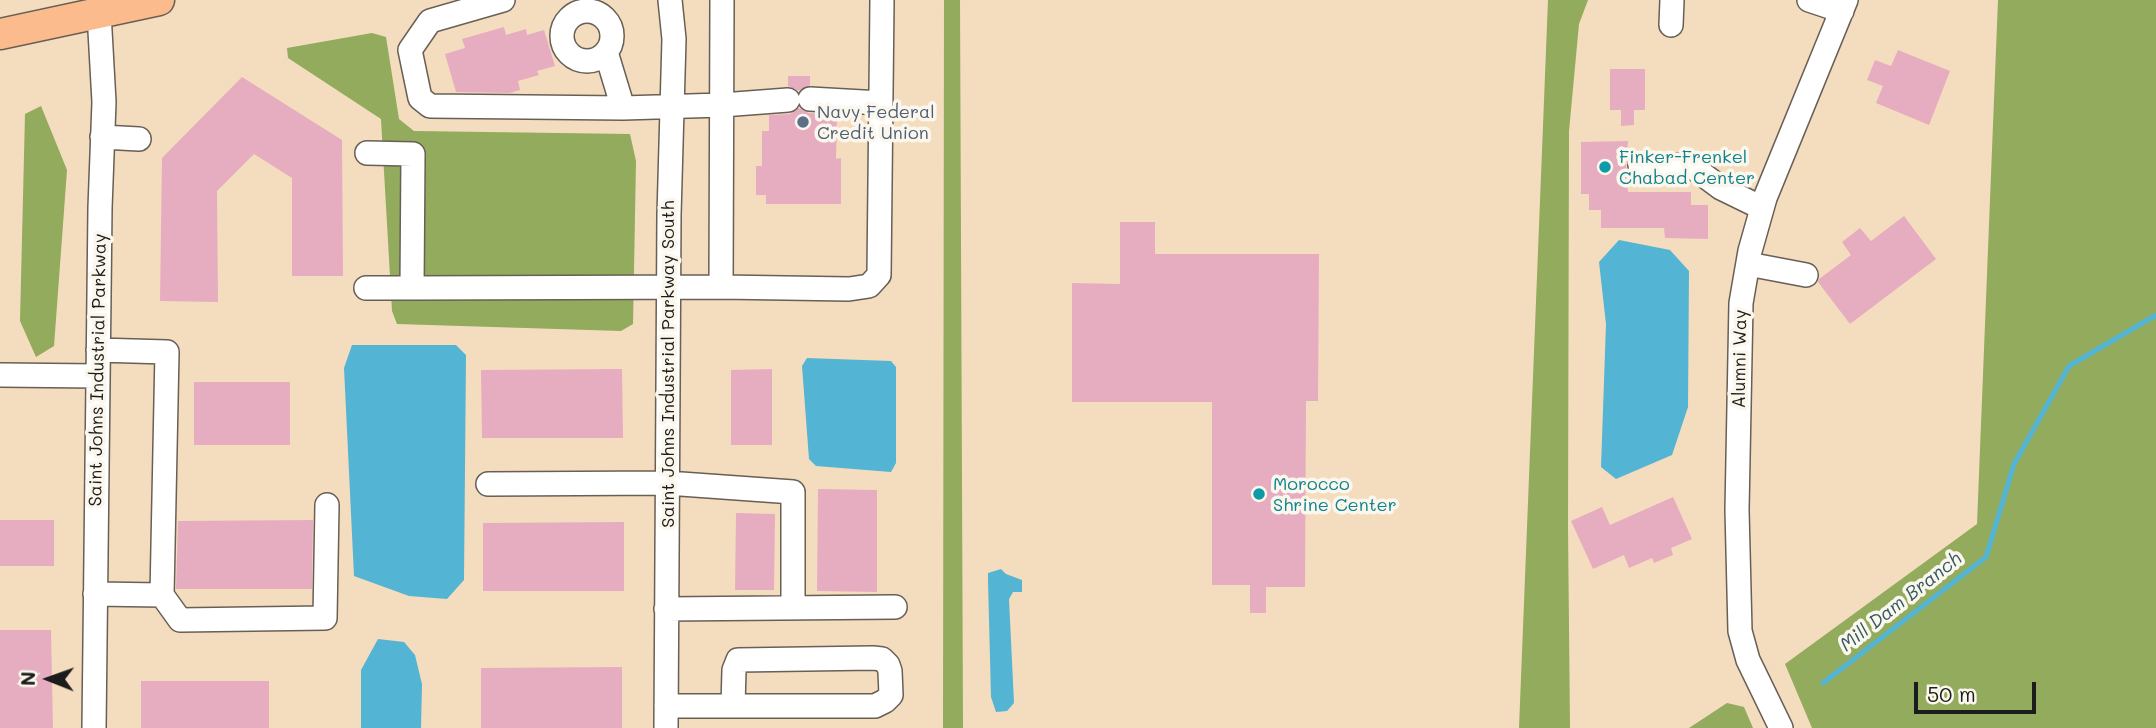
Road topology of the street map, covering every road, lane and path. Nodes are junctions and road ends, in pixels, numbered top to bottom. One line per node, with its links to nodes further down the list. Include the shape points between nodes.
1 (159, 0): 8 (main road)
2 (503, 0): 17 (street, via 430,21 410,50 420,98 430,106)
3 (670, 0): 15 (street, Saint Johns Industrial Parkway South, via 674,39)
4 (722, 0): 16 (street)
5 (881, 0): 14 (street)
6 (1672, 0): 11 (street)
7 (1809, 0): 9 (street)
8 (97, 4): 12 (main road); 18 (street, Saint Johns Industrial Parkway)
9 (1844, 5): 22 (street, Alumni Way)
10 (598, 8): 13 (street, via 612,37); 13 (street, via 572,16 562,38 576,58 593,60)
11 (1671, 25)
12 (0, 34)
13 (606, 52): 17 (street)
14 (881, 103): 16 (street, via 799,100); 26 (street, via 879,275 869,286 849,289)
15 (671, 105): 16 (street); 17 (street); 25 (street, Saint Johns Industrial Parkway South)
16 (722, 105): 26 (street)
17 (624, 108)
18 (102, 137): 19 (street); 29 (street, Saint Johns Industrial Parkway)
19 (139, 139)
20 (368, 153): 28 (street, via 413,154)
21 (1640, 165): 22 (street, via 1690,165 1721,188)
22 (1762, 208): 23 (street, Alumni Way)
23 (1748, 264): 24 (street); 43 (street, Alumni Way, via 1741,303 1740,631 1748,660)
24 (1806, 275)
25 (668, 286): 26 (street); 28 (street); 32 (street, Saint Johns Industrial Parkway South)
26 (721, 286)
27 (366, 288): 28 (street)
28 (412, 288)
29 (98, 350): 31 (street, Saint Johns Industrial Parkway); 36 (street, via 167,352)
30 (0, 375): 31 (street)
31 (98, 376): 35 (street, Saint Johns Industrial Parkway)
32 (667, 483): 33 (street); 38 (street, via 793,492); 39 (street, Saint Johns Industrial Parkway South)
33 (488, 484)
34 (327, 505): 36 (street, via 325,618 180,620)
35 (95, 594): 36 (street); 42 (street, Saint Johns Industrial Parkway)
36 (162, 595)
37 (895, 607): 38 (street)
38 (793, 608): 39 (street)
39 (666, 609): 41 (street, Saint Johns Industrial Parkway South)
40 (733, 706): 40 (street, via 875,706 891,695 890,671 882,659 873,658 738,660); 41 (street)
41 (666, 717)
42 (94, 728)
43 (1781, 728)

